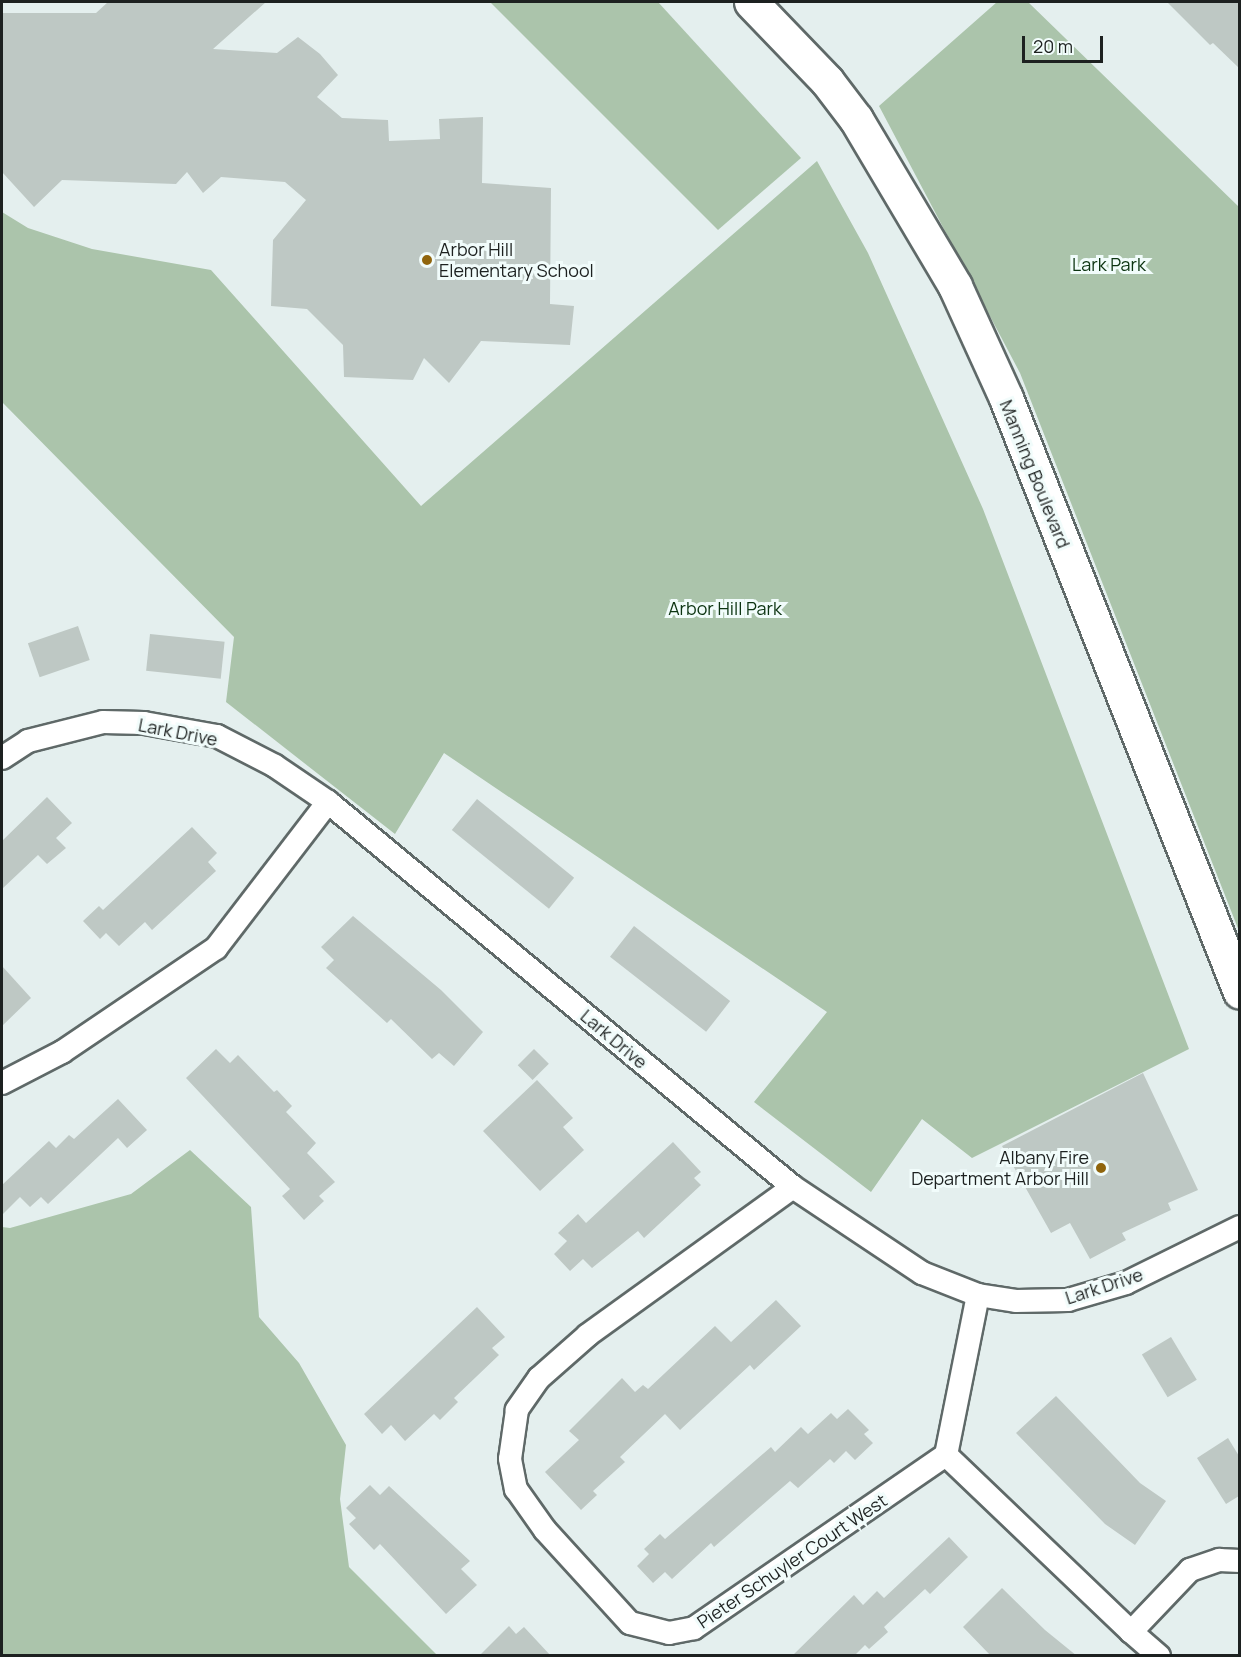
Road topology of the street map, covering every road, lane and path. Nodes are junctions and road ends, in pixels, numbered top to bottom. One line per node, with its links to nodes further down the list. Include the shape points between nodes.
1 (751, 2): 4 (street, Manning Boulevard, via 827,81 856,119 955,286 1006,398)
2 (2, 758): 3 (street, Lark Drive, via 28,741 103,722 144,723 217,736 275,766)
3 (328, 802): 5 (street, via 216,948 62,1052); 6 (street, Lark Drive)
4 (1239, 992)
5 (2, 1083)
6 (793, 1187): 8 (street, Lark Drive, via 922,1273); 9 (street, Pieter Schuyler Court West, via 588,1335 539,1378 517,1410 510,1459 516,1489 545,1530 630,1623 669,1633 694,1628)
7 (1239, 1227): 8 (street, Lark Drive, via 1126,1283 1068,1300 1016,1301)
8 (978, 1295): 9 (street)
9 (946, 1455): 11 (street)
10 (1239, 1561): 11 (street, via 1219,1560 1190,1570)
11 (1131, 1632): 12 (street)
12 (1159, 1656)

